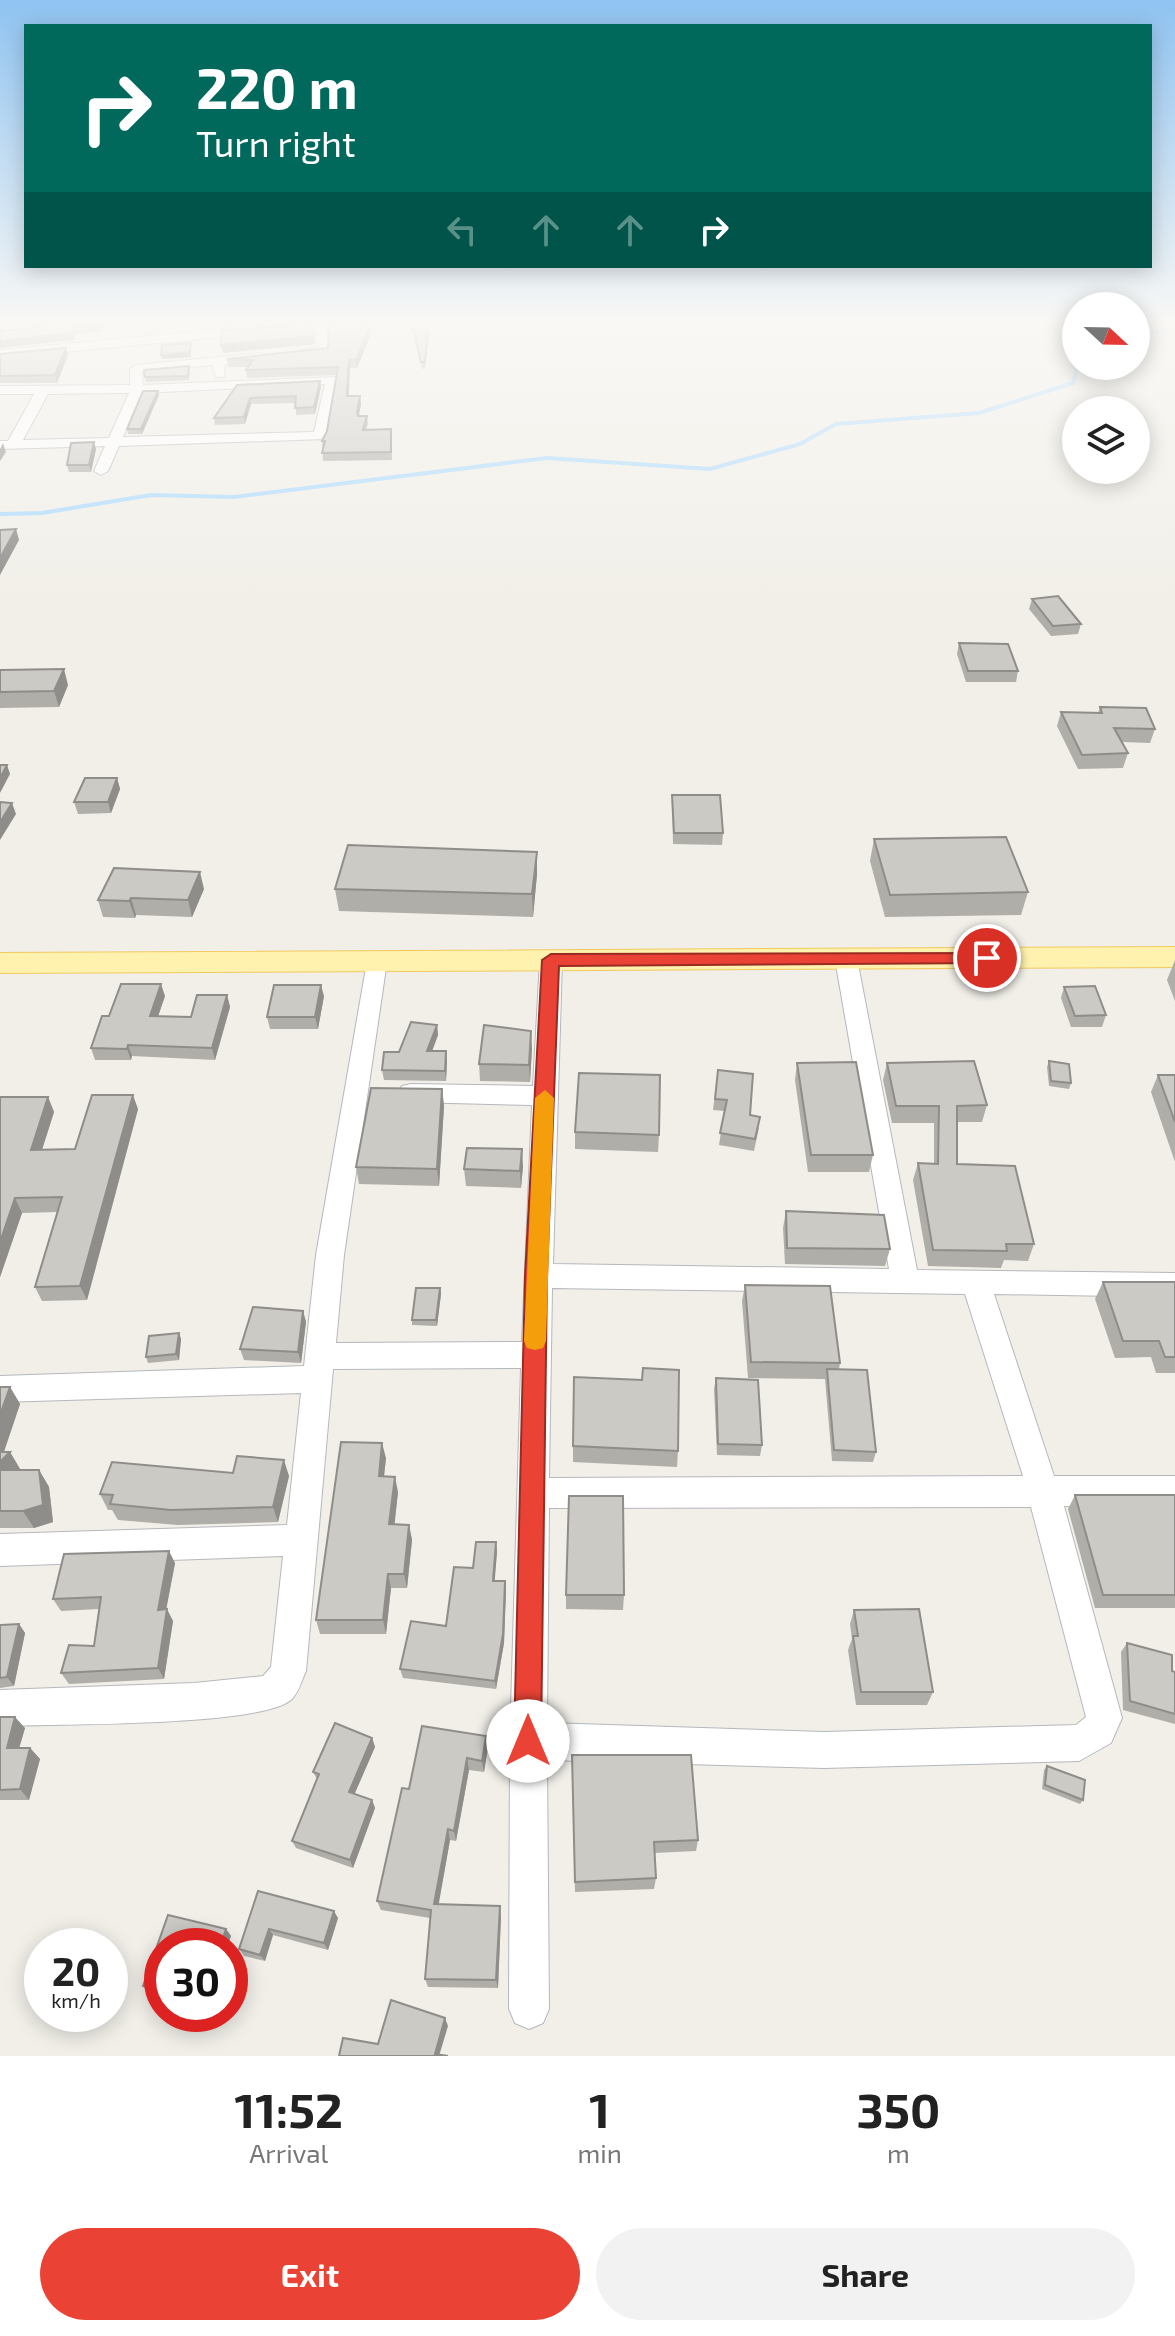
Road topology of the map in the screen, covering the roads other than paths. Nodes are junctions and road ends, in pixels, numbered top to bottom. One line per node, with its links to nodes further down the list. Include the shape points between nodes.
1 (27, 415): 5 (street)
2 (126, 415): 4 (street)
3 (325, 415): 4 (street, via 320,436)
4 (114, 442): 5 (street); 6 (street)
5 (7, 445)
6 (101, 471)
7 (1175, 939): 8 (main road)
8 (0, 944)
9 (1175, 957): 10 (main road)
10 (846, 959): 11 (main road); 17 (street)
11 (551, 960): 12 (main road); 15 (street)
12 (376, 961): 13 (main road); 14 (street)
13 (0, 963)
14 (354, 1092): 15 (street); 21 (street)
15 (545, 1096): 16 (street)
16 (536, 1276): 17 (street); 20 (street)
17 (905, 1280): 18 (street)
18 (975, 1281): 19 (street); 23 (street)
19 (1175, 1285)
20 (535, 1355): 21 (street); 25 (street)
21 (318, 1368): 22 (street); 26 (street)
22 (0, 1389)
23 (1043, 1490): 24 (street); 25 (street); 29 (street, via 1104,1718 1102,1727 1079,1743 824,1750)
24 (1175, 1491)
25 (533, 1493): 29 (street)
26 (299, 1540): 27 (street); 28 (street, via 288,1671 280,1686 267,1693 194,1701)
27 (0, 1550)
28 (0, 1708)
29 (528, 1741): 30 (street)
30 (529, 2009)

